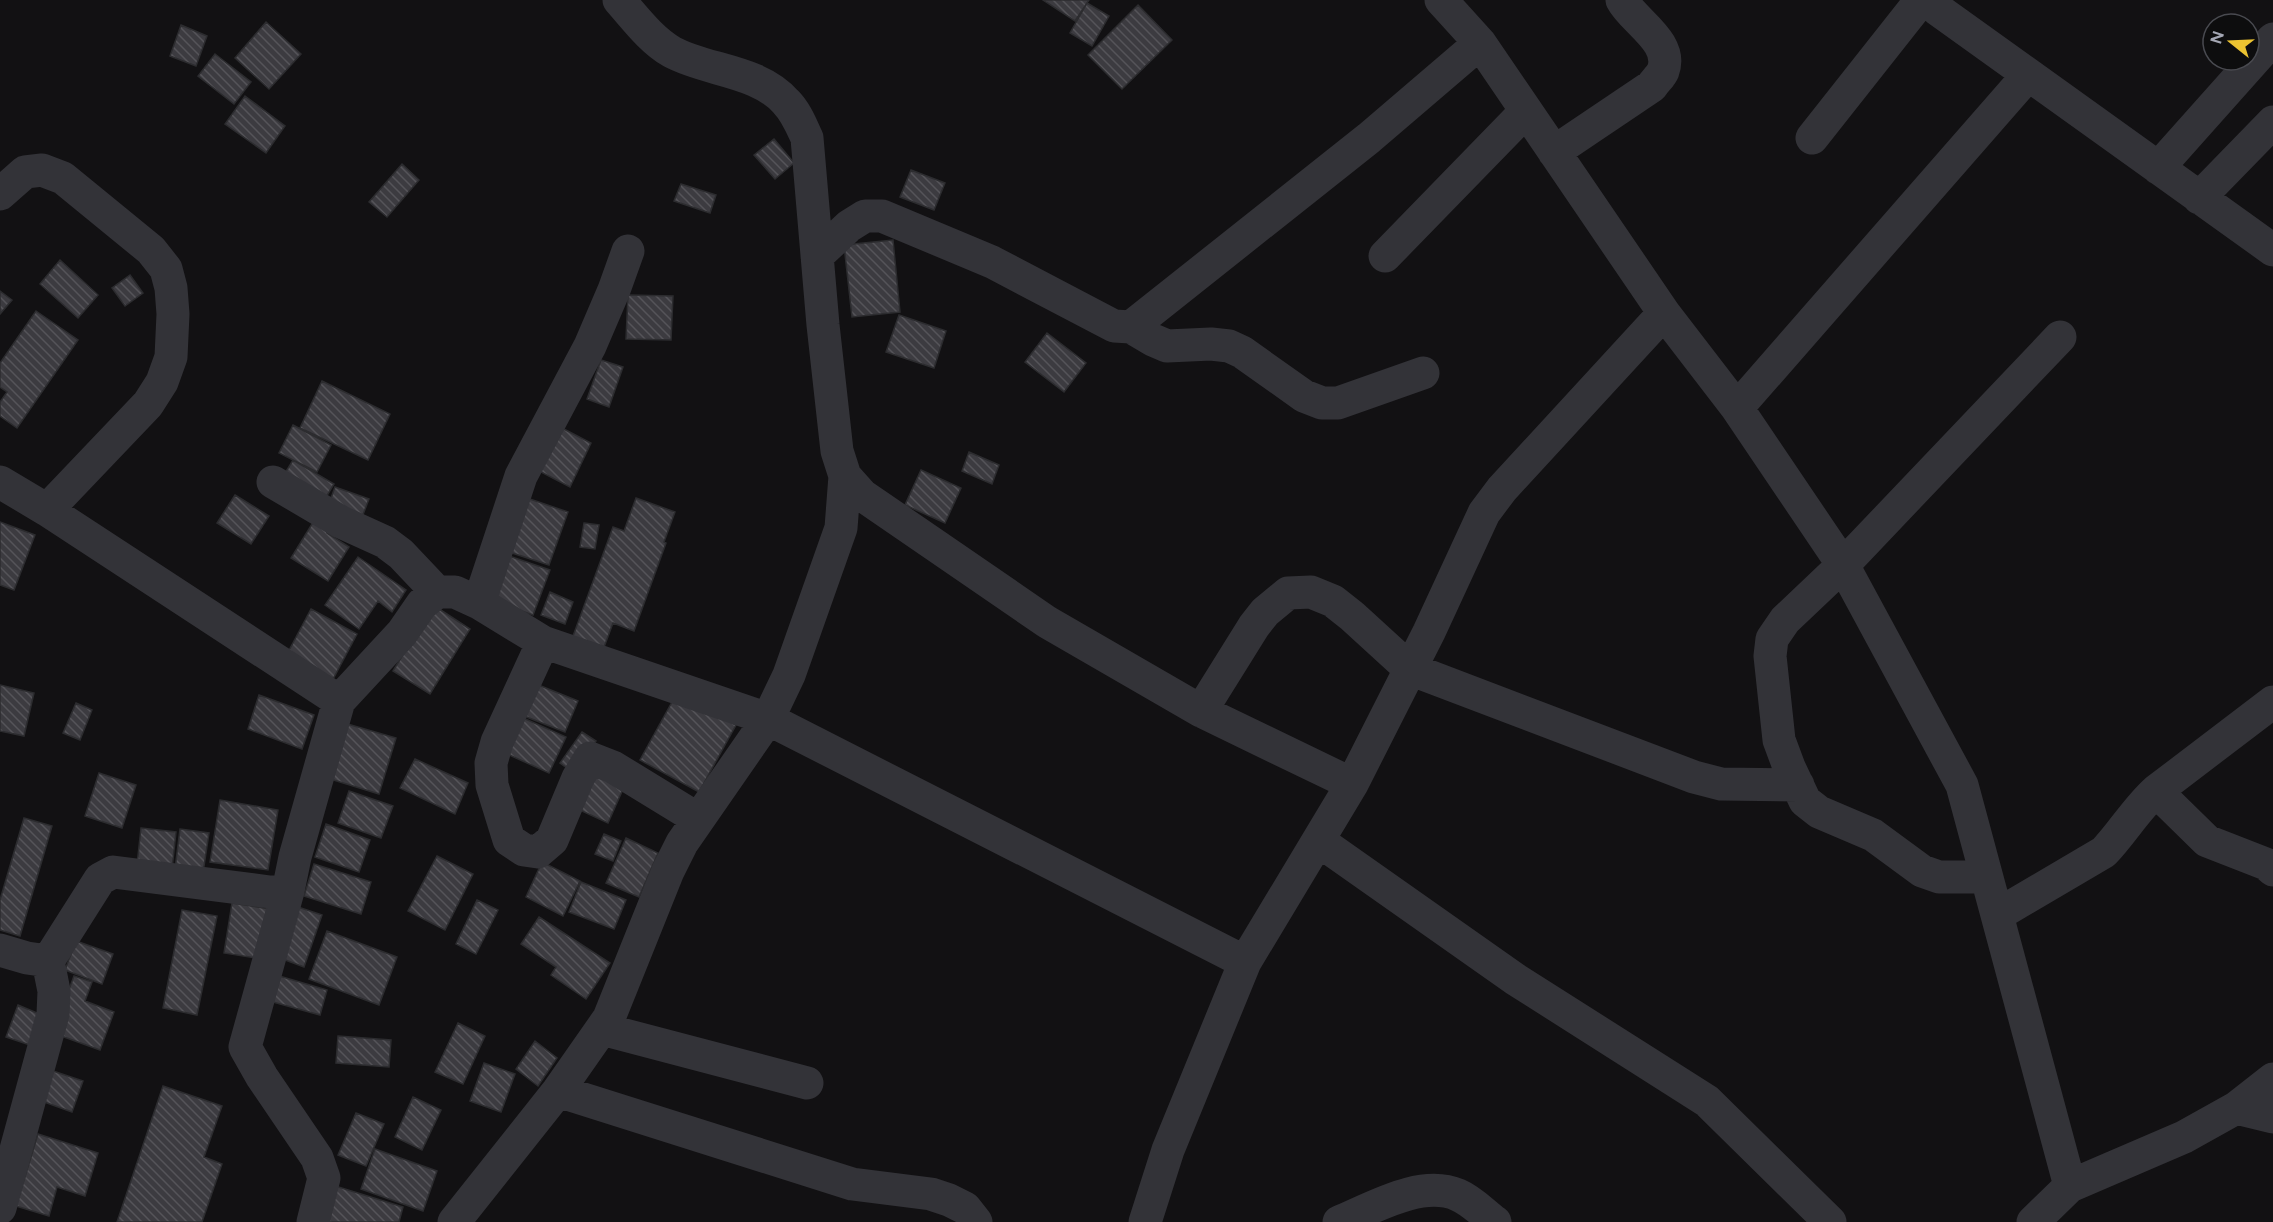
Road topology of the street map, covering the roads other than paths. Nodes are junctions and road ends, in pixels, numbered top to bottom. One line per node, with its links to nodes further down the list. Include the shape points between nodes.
1 (619, 0): 18 (street, via 658,43 772,88 786,102 807,138)
2 (1441, 0): 7 (street)
3 (1622, 0): 12 (street, via 1658,41 1664,56 1663,71 1652,86)
4 (1922, 0): 11 (street)
5 (1932, 0): 8 (street, via 1937,9)
6 (2273, 39): 13 (street)
7 (1480, 43): 9 (street); 21 (street, via 1369,138)
8 (2028, 75): 13 (street); 24 (street)
9 (1526, 111): 12 (street); 19 (street)
10 (2273, 122): 15 (street)
11 (1812, 138)
12 (1554, 152): 20 (street)
13 (2158, 168): 15 (street)
14 (0, 194): 28 (street, via 25,172 42,170 63,178 151,250 166,269 171,288 171,357 162,382 148,404)
15 (2199, 198): 16 (street)
16 (2270, 244)
17 (628, 251): 31 (street, via 590,346 521,476)
18 (817, 256): 21 (street, via 865,216 882,216 992,262 1114,326); 25 (street, via 837,451)
19 (1384, 256)
20 (1664, 314): 24 (street); 33 (street, via 1484,513)
21 (1131, 327): 23 (street, via 1167,346 1229,346 1304,396 1322,403 1338,403)
22 (2060, 337): 29 (street)
23 (1423, 373)
24 (1737, 408): 29 (street)
25 (845, 476): 36 (street, via 872,505 1047,622); 37 (street, via 841,528 789,675)
26 (0, 482): 28 (street)
27 (273, 482): 30 (street, via 341,522 385,542)
28 (47, 510): 34 (street)
29 (1843, 565): 39 (street, via 1785,620 1772,639 1770,656 1779,741); 44 (street, via 1962,785)
30 (437, 592): 31 (street, via 454,592); 34 (street)
31 (478, 603): 32 (street)
32 (543, 642): 37 (street); 41 (street, via 491,763 492,785 509,840 524,850 538,852 552,840 590,758 613,767)
33 (1410, 669): 36 (street, via 1333,601 1311,592 1288,594 1254,626); 38 (street); 39 (street, via 1694,777 1721,784)
34 (339, 701): 45 (street)
35 (2273, 702): 40 (street)
36 (1201, 711): 38 (street)
37 (768, 719): 41 (street); 49 (street)
38 (1352, 784): 42 (street)
39 (1798, 786): 44 (street, via 1805,801 1819,812 1873,835 1922,871 1939,876)
40 (2156, 791): 43 (street, via 2207,841); 46 (street, via 2104,852)
41 (698, 819): 50 (street, via 668,871 620,995)
42 (1319, 841): 49 (street); 64 (street, via 1515,979 1707,1101)
43 (2273, 870)
44 (1986, 877): 46 (street)
45 (288, 891): 48 (street, via 113,872 100,879); 58 (street, via 245,1047 317,1158 324,1178)
46 (1997, 915): 56 (street)
47 (0, 950): 48 (street)
48 (48, 961): 57 (street, via 54,991 53,1014)
49 (1245, 962): 61 (street, via 1168,1150)
50 (602, 1029): 52 (street); 53 (street)
51 (2273, 1079): 54 (street)
52 (807, 1083)
53 (558, 1091): 59 (street); 60 (street, via 852,1184 931,1194 964,1208)
54 (2236, 1108): 55 (street); 56 (street, via 2184,1137)
55 (2273, 1118)
56 (2070, 1186): 65 (street)
57 (0, 1208)
58 (313, 1222)
59 (454, 1222)
60 (976, 1222)
61 (1145, 1222)
62 (1339, 1222): 63 (street, via 1419,1190 1458,1195)
63 (1495, 1222)
64 (1830, 1222)
65 (2033, 1222)

